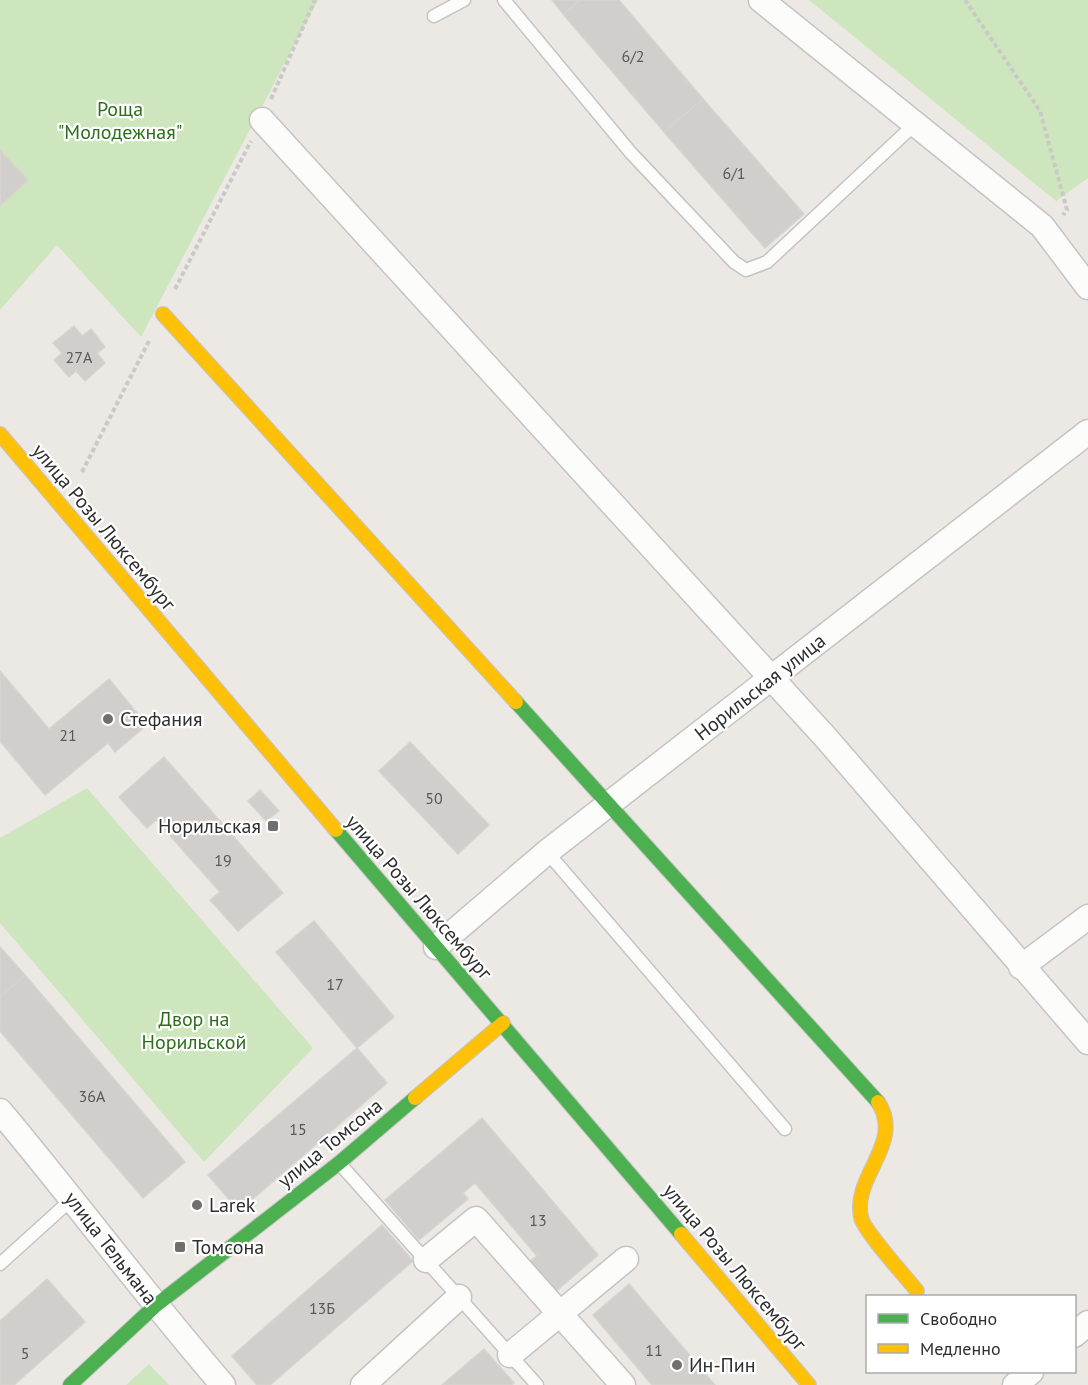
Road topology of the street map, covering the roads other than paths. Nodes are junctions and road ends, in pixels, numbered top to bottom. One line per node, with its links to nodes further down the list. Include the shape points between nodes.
1 (464, 0): 4 (lane)
2 (504, 0): 6 (lane, via 631,153 746,270 767,262)
3 (761, 0): 6 (street)
4 (434, 16)
5 (262, 120): 11 (street)
6 (915, 124): 7 (street, via 1042,226)
7 (1088, 287)
8 (163, 314): 12 (street)
9 (1088, 432): 11 (street, Норильская улица)
10 (0, 434): 15 (street, улица Розы Люксембург)
11 (771, 678): 12 (street, Норильская улица); 16 (street)
12 (608, 804): 13 (street, Норильская улица); 26 (street, via 859,1079 883,1111 887,1129 883,1150 858,1209 861,1220)
13 (547, 852): 15 (street, Норильская улица); 20 (lane)
14 (1088, 917): 16 (street)
15 (436, 947): 17 (street, улица Розы Люксембург)
16 (1021, 967): 18 (street)
17 (503, 1023): 21 (street, улица Томсона); 39 (street, улица Розы Люксембург)
18 (1088, 1042)
19 (0, 1111): 22 (street, улица Тельмана)
20 (785, 1129)
21 (339, 1163): 24 (lane); 28 (street, улица Томсона)
22 (72, 1198): 25 (lane); 28 (street, улица Тельмана)
23 (626, 1259): 29 (street)
24 (426, 1260): 27 (lane); 29 (street, via 476,1219)
25 (0, 1264)
26 (917, 1291)
27 (459, 1297): 32 (lane); 36 (street)
28 (155, 1306): 34 (street, улица Томсона); 35 (street, улица Тельмана)
29 (560, 1314): 32 (street); 38 (street)
30 (1088, 1323): 31 (street)
31 (1076, 1333)
32 (510, 1354): 37 (lane)
33 (1029, 1373): 40 (street)
34 (70, 1385)
35 (223, 1385)
36 (363, 1385)
37 (537, 1385)
38 (623, 1385)
39 (809, 1385)
40 (1015, 1385)

